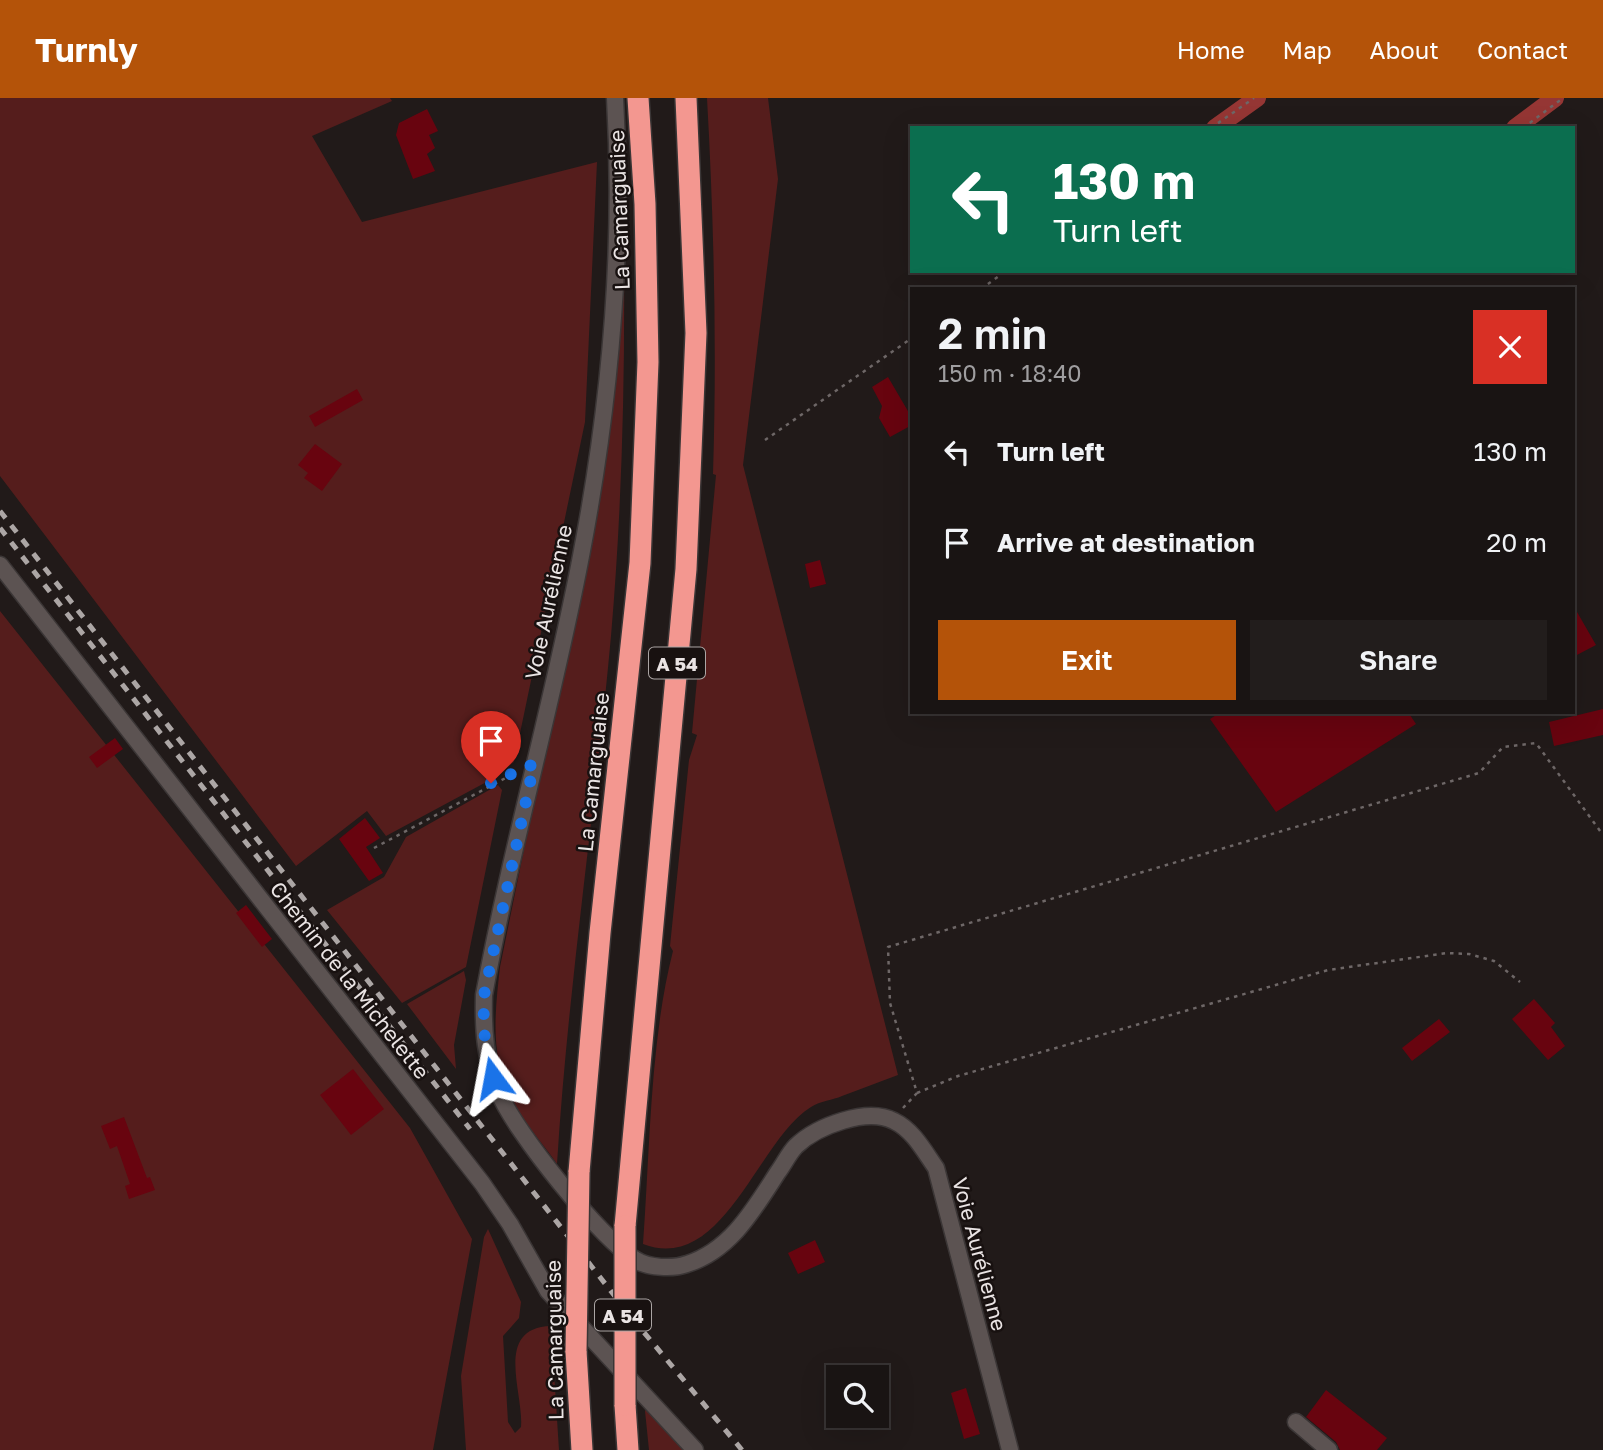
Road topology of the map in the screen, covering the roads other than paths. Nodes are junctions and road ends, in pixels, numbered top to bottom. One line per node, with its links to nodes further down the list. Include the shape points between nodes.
1 (615, 98): 9 (street, Voie Aurélienne, via 619,158 613,335 605,408 581,556 484,995 487,1060 499,1096 550,1170 618,1248 638,1262 656,1266 685,1265 713,1252 747,1221 795,1147 815,1132 857,1116 893,1120 915,1137 936,1168)
2 (638, 98): 6 (highway, La Camarguaise / A 54, bridge, via 648,362 640,563 579,1172 576,1351)
3 (686, 98): 7 (highway, A 54, bridge, via 696,333 686,569 625,1226)
4 (0, 565): 8 (street, Chemin de la Michelette, via 482,1183 548,1291)
5 (1296, 1422): 10 (street)
6 (582, 1450)
7 (628, 1450)
8 (695, 1450)
9 (1010, 1450)
10 (1329, 1450)

